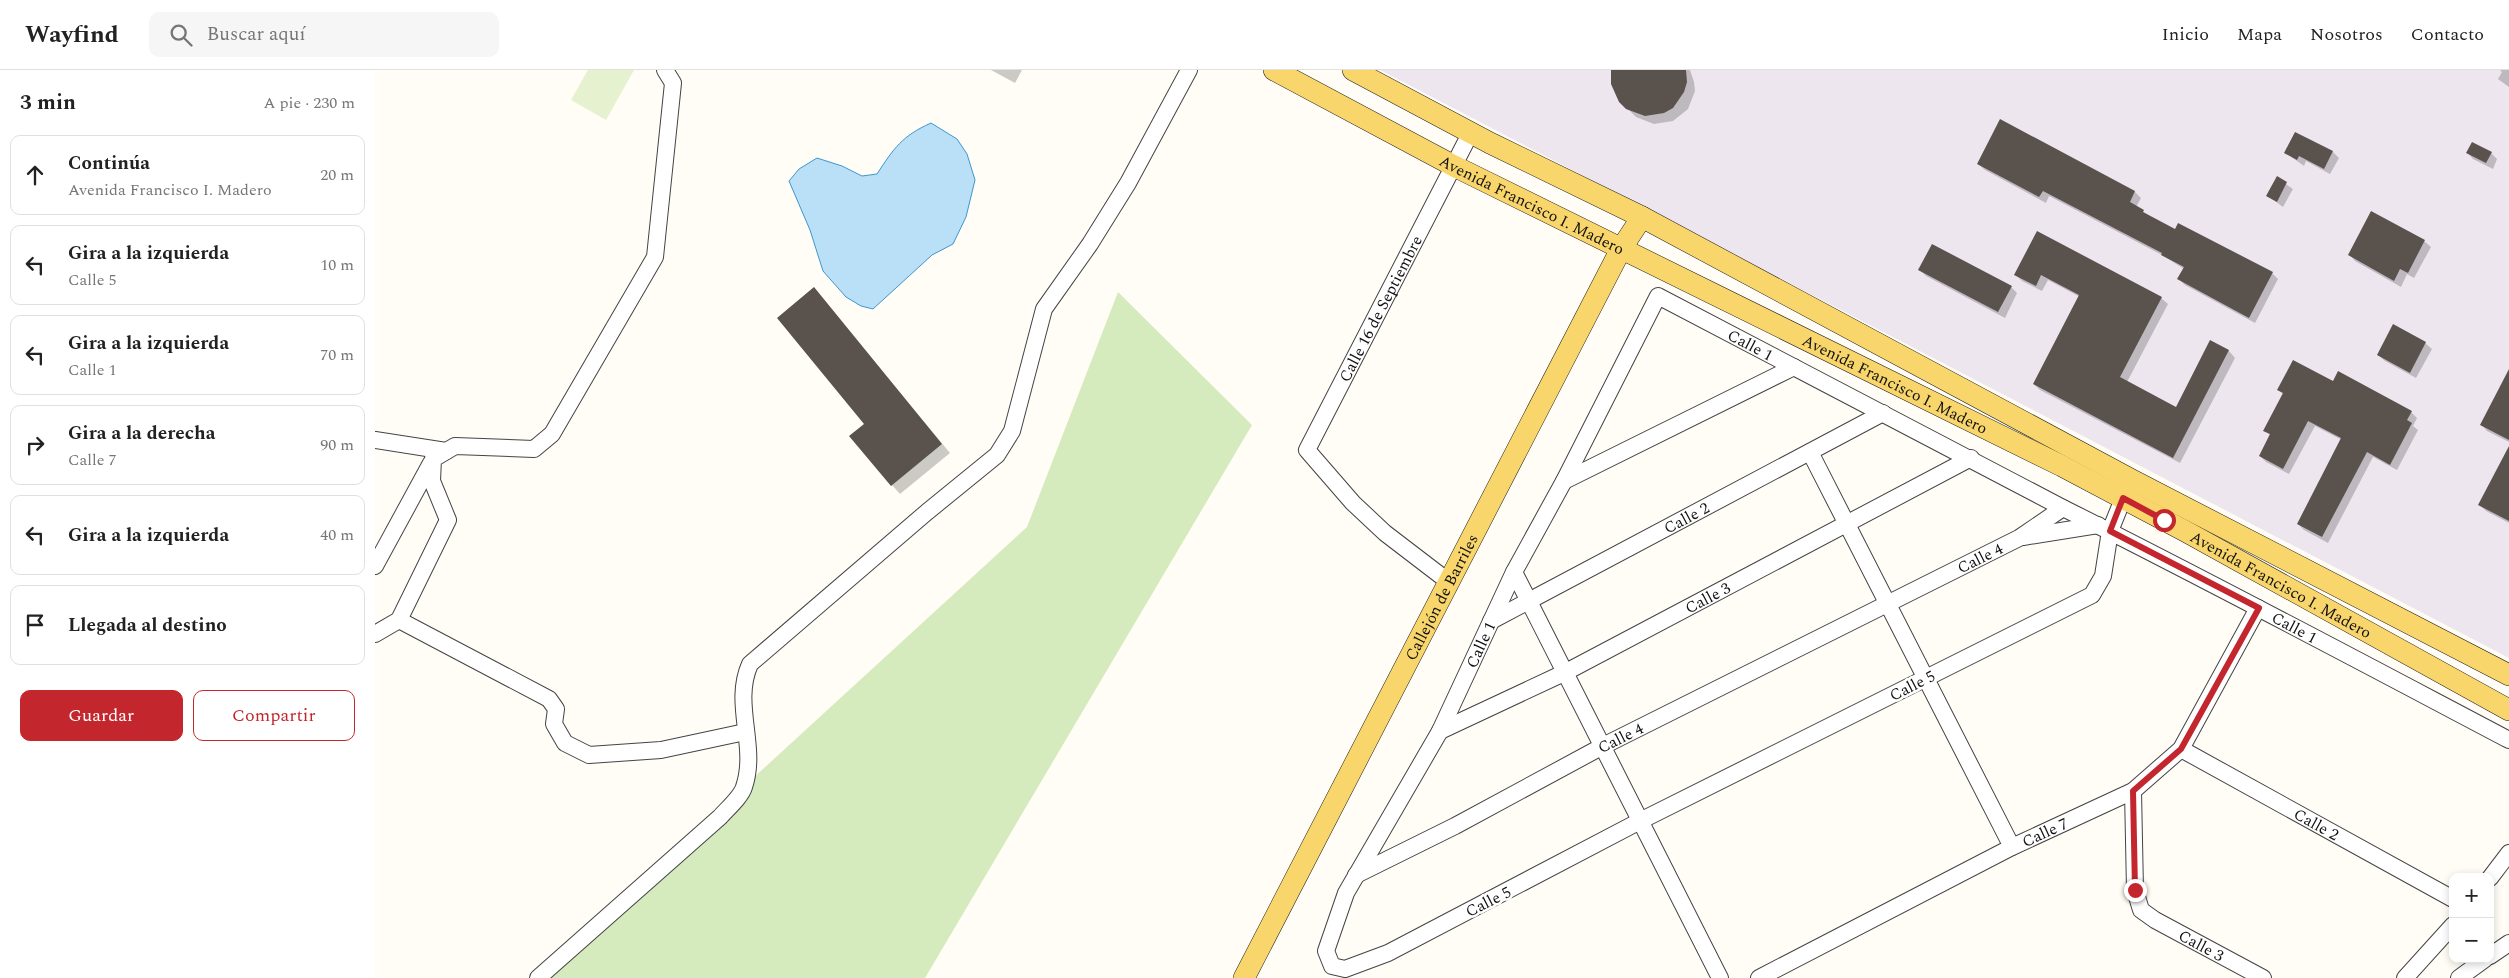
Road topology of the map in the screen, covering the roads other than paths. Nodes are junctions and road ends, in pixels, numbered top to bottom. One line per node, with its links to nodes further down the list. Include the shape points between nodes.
1 (665, 70): 13 (street, via 673,83 655,257 551,434 534,449 455,446)
2 (1189, 70): 35 (street, via 1128,183 1044,309 1013,431 997,455 750,664 742,694)
3 (1274, 70): 6 (main road, Avenida Francisco I. Madero)
4 (1353, 70): 5 (main road, Avenida Francisco I. Madero)
5 (1471, 132): 6 (street, Calle 16 de Septiembre); 7 (main road, Avenida Francisco I. Madero)
6 (1454, 166): 8 (main road, Avenida Francisco I. Madero); 23 (street, Calle 16 de Septiembre, via 1307,450 1353,503 1385,533)
7 (1642, 217): 8 (main road, Callejón de Barriles); 16 (main road, Avenida Francisco I. Madero)
8 (1621, 249): 16 (main road, Avenida Francisco I. Madero); 23 (main road, Callejón de Barriles)
9 (1794, 367): 10 (street, Calle 1); 15 (street); 15 (street, Calle 1, via 1658,296)
10 (1883, 413): 12 (street, Calle 2); 14 (street, Calle 1)
11 (375, 440): 13 (street)
12 (1810, 452): 18 (street); 24 (street, Calle 2)
13 (439, 455): 21 (street); 27 (street, via 432,480 448,520)
14 (1971, 458): 17 (street, Calle 1); 18 (street, Calle 3)
15 (1565, 481): 22 (street, Calle 1)
16 (2127, 489): 19 (street, Calle 5); 31 (main road, Avenida Francisco I. Madero); 33 (main road, Avenida Francisco I. Madero)
17 (2063, 508): 19 (street, Calle 1); 20 (street, Calle 4)
18 (1847, 525): 25 (street); 30 (street, Calle 3)
19 (2104, 528): 20 (street, Calle 4); 26 (street, Calle 1); 32 (street, Calle 5, via 2103,576 2092,595)
20 (2019, 538): 25 (street, Calle 4)
21 (375, 566)
22 (1514, 572): 24 (street); 28 (street, Calle 1)
23 (1449, 582): 52 (main road, Callejón de Barriles)
24 (1530, 601): 28 (street, Calle 2); 30 (street)
25 (1887, 604): 32 (street); 37 (street, Calle 4)
26 (2259, 608): 36 (street, Calle 1); 38 (street, Calle 7)
27 (399, 620): 29 (street); 35 (street, via 549,699 556,709 554,724 565,743 589,755 661,750)
28 (1491, 622): 34 (street, Calle 1)
29 (375, 634)
30 (1566, 672): 34 (street, Calle 3); 37 (street)
31 (2509, 676)
32 (1925, 678): 40 (street, Calle 5); 41 (street)
33 (2509, 710)
34 (1441, 731): 44 (street, Calle 1)
35 (745, 732): 51 (street, via 749,761 744,789 720,817)
36 (2509, 740)
37 (1603, 746): 40 (street); 44 (street, Calle 4)
38 (2181, 749): 39 (street, Calle 7); 45 (street, Calle 2)
39 (2133, 791): 41 (street, Calle 7); 55 (street, Calle 3, via 2135,890 2141,910)
40 (1641, 821): 50 (street, Calle 5, via 1387,952 1345,970); 53 (street)
41 (2012, 847): 54 (street, Calle 7)
42 (2509, 853): 43 (street)
43 (2494, 873)
44 (1356, 875): 50 (street, Calle 1, via 1325,951)
45 (2449, 897)
46 (2449, 929): 56 (street)
47 (2509, 942): 48 (street)
48 (2494, 953)
49 (2480, 963): 57 (street)
50 (1332, 966)
51 (538, 978)
52 (1244, 978)
53 (1720, 978)
54 (1759, 978)
55 (2263, 978)
56 (2405, 978)
57 (2459, 978)

